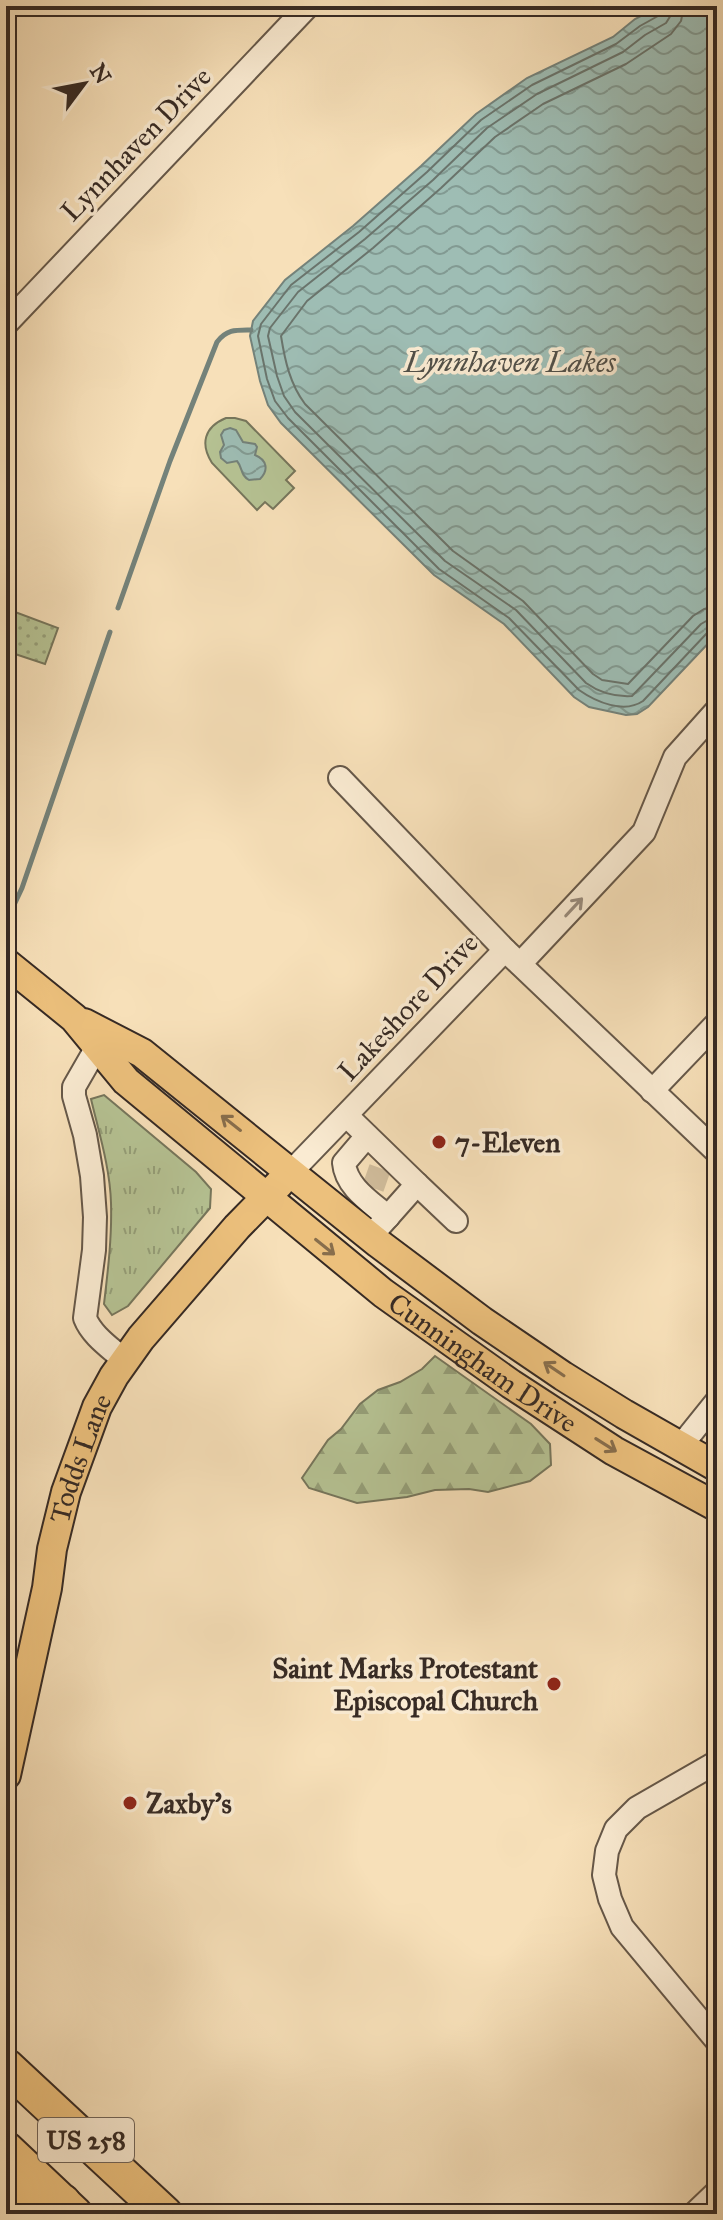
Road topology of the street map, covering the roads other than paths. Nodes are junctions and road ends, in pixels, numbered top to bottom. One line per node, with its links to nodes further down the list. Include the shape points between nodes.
1 (308, 6): 2 (street, Lynnhaven Drive)
2 (6, 324)
3 (717, 710): 5 (street, one-way to 3, via 644,832 675,757)
4 (340, 778): 5 (street, Lakeshore Drive)
5 (513, 957): 10 (street); 11 (street, Lakeshore Drive)
6 (6, 963): 7 (main road)
7 (74, 1018): 9 (main road); 14 (main road, one-way to 7, via 142,1053)
8 (717, 1023): 10 (street)
9 (97, 1047): 17 (main road, via 126,1081); 20 (street, via 74,1087 95,1217 85,1318)
10 (652, 1091): 13 (street)
11 (347, 1116): 12 (street); 14 (street, Lakeshore Drive)
12 (367, 1136): 15 (street); 15 (street, via 344,1163 345,1173 352,1184)
13 (717, 1152)
14 (291, 1172): 17 (main road, Todds Lane); 19 (main road, Cunningham Drive)
15 (377, 1177): 16 (street); 19 (street)
16 (417, 1184): 18 (street); 19 (street)
17 (265, 1197): 20 (main road, Todds Lane); 24 (main road, Cunningham Drive, one-way to 24, via 383,1293 511,1384 614,1451)
18 (456, 1221)
19 (379, 1227): 22 (main road, Cunningham Drive, one-way to 19, via 563,1376 451,1298)
20 (125, 1361): 25 (main road, Todds Lane, via 97,1407 66,1492)
21 (717, 1401): 22 (street)
22 (680, 1447): 23 (main road, Cunningham Drive)
23 (717, 1467)
24 (717, 1507)
25 (13, 1715): 27 (main road, Todds Lane)
26 (717, 1762): 28 (street, via 637,1808 616,1829 604,1875 622,1927)
27 (6, 1775)
28 (717, 2041)
29 (6, 2066): 34 (highway, US 258)
30 (6, 2149): 33 (highway, US 258)
31 (717, 2192): 35 (street)
32 (6, 2196): 33 (highway, via 24,2195)
33 (69, 2208)
34 (165, 2214)
35 (694, 2214)

